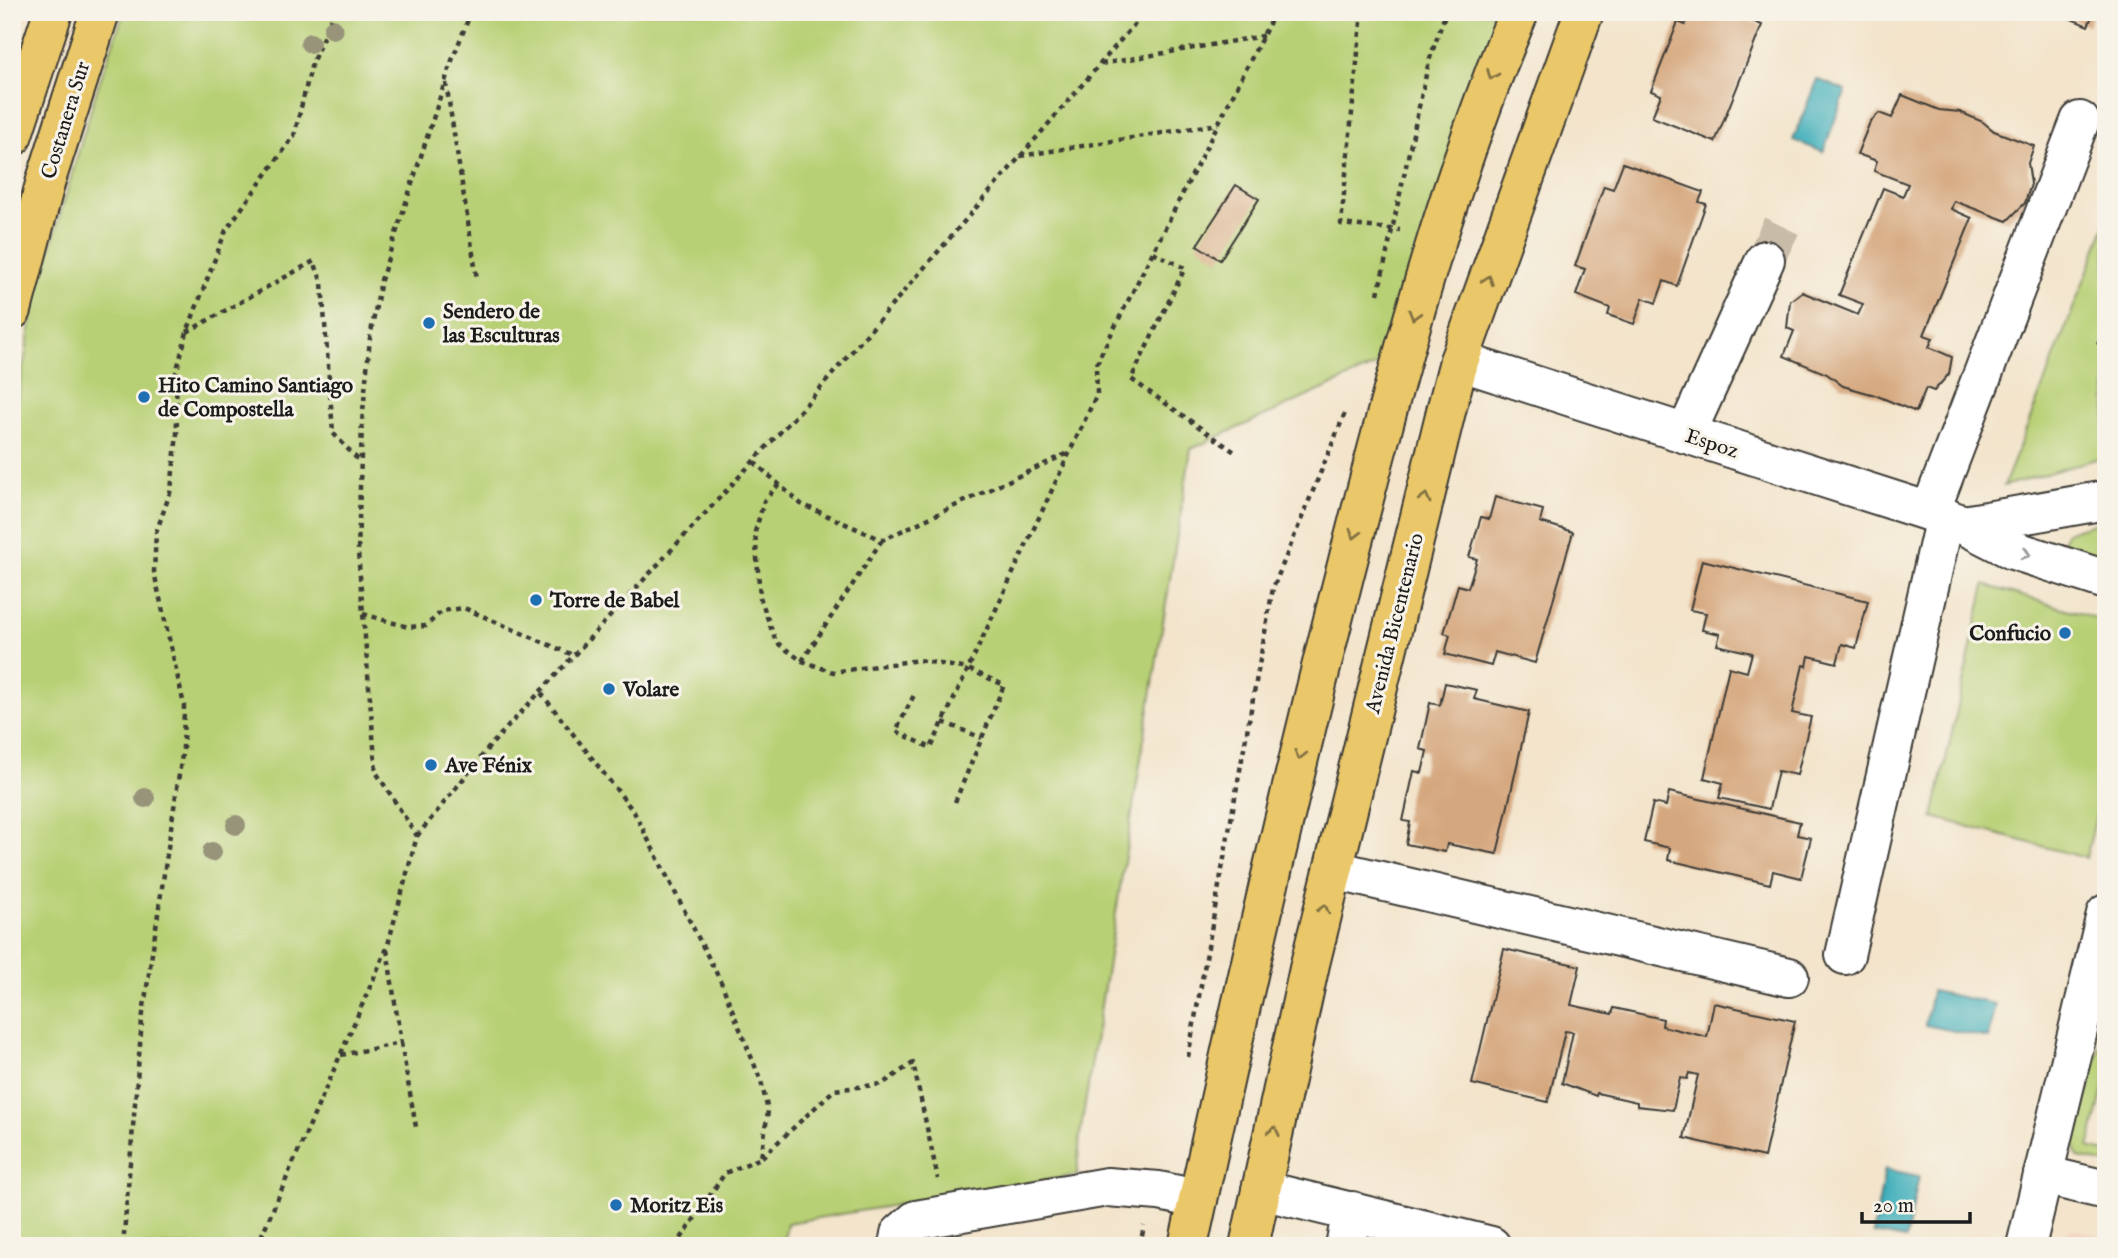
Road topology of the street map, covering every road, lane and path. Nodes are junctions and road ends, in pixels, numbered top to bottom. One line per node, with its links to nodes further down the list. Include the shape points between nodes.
1 (53, 12): 16 (main road)
2 (100, 12): 24 (main road, Costanera Sur, via 46,180)
3 (334, 12): 25 (path, via 312,63 295,136 226,230)
4 (471, 12): 13 (path)
5 (1145, 12): 12 (path)
6 (1275, 12): 11 (path)
7 (1363, 12): 18 (path, via 1341,224)
8 (1446, 12): 18 (path, via 1429,61)
9 (1519, 12): 19 (main road, one-way to 19, via 1489,82)
10 (1584, 12): 28 (main road, Avenida Bicentenario, one-way to 10)
11 (1263, 36): 12 (path); 15 (path)
12 (1100, 64): 17 (path)
13 (446, 79): 22 (path); 35 (path, via 381,280 370,338)
14 (2080, 121): 39 (street)
15 (1218, 124): 17 (path); 20 (path)
16 (12, 137)
17 (1019, 156): 36 (path)
18 (1390, 230): 19 (path); 23 (path)
19 (1439, 231): 67 (main road, one-way to 67, via 1327,640)
20 (1153, 252): 33 (path, via 1100,356 1097,394); 34 (path, via 1185,268 1131,379)
21 (1765, 260): 32 (street)
22 (477, 279)
23 (1378, 297)
24 (12, 310)
25 (187, 332): 35 (path, via 314,261 322,283 333,433); 70 (path, via 176,373 177,434 170,490 156,533 154,572 184,705 183,748 143,1009)
26 (2097, 342): 27 (path)
27 (2106, 346)
28 (1460, 361): 32 (street, Espoz); 52 (main road, Avenida Bicentenario, one-way to 28)
29 (1345, 412): 60 (path, via 1273,588)
30 (2106, 417): 31 (path, via 2101,429)
31 (2106, 430)
32 (1686, 434): 39 (street, Espoz)
33 (1069, 453): 40 (path); 45 (path)
34 (1236, 453)
35 (360, 462): 42 (path, via 358,552)
36 (754, 462): 37 (path); 43 (path)
37 (779, 484): 40 (path, via 801,504); 44 (path, via 764,501 755,532 760,597 776,642)
38 (2106, 500): 39 (street, Espoz)
39 (1946, 518): 41 (street, Espoz, one-way to 41, via 2013,550); 55 (street)
40 (882, 540): 44 (path)
41 (2106, 580)
42 (363, 614): 43 (path, via 408,627 426,626 442,611 464,608); 51 (path, via 376,772)
43 (575, 656): 46 (path)
44 (802, 661): 45 (path, via 833,672 919,660)
45 (968, 669): 48 (path); 49 (path, via 1004,685)
46 (541, 693): 51 (path, via 490,746); 62 (path, via 634,812 721,982 766,1101)
47 (915, 693): 48 (path, via 896,731 931,748)
48 (943, 722): 49 (path)
49 (982, 738): 50 (path)
50 (955, 802)
51 (417, 836): 54 (path)
52 (1334, 870): 56 (street); 64 (main road, Avenida Bicentenario, one-way to 52)
53 (2106, 914): 57 (street)
54 (387, 948): 58 (path); 59 (path)
55 (1846, 955)
56 (1789, 977)
57 (2097, 987): 63 (street)
58 (401, 1043): 59 (path); 61 (path)
59 (340, 1055): 71 (path)
60 (1188, 1063)
61 (416, 1127)
62 (761, 1158): 68 (path, via 834,1090 882,1084 913,1063); 72 (path, via 725,1173)
63 (2043, 1175): 65 (street); 78 (street)
64 (1261, 1190): 69 (street); 76 (main road, Avenida Bicentenario)
65 (2106, 1190)
66 (1159, 1191): 67 (street); 68 (street, via 1107,1187); 74 (path, via 1146,1210)
67 (1198, 1199): 75 (main road)
68 (946, 1214): 73 (street, via 907,1225)
69 (1348, 1229): 77 (street)
70 (123, 1246)
71 (257, 1246)
72 (676, 1246)
73 (898, 1246)
74 (1140, 1246)
75 (1188, 1246)
76 (1249, 1246)
77 (1491, 1246)
78 (2026, 1246)

